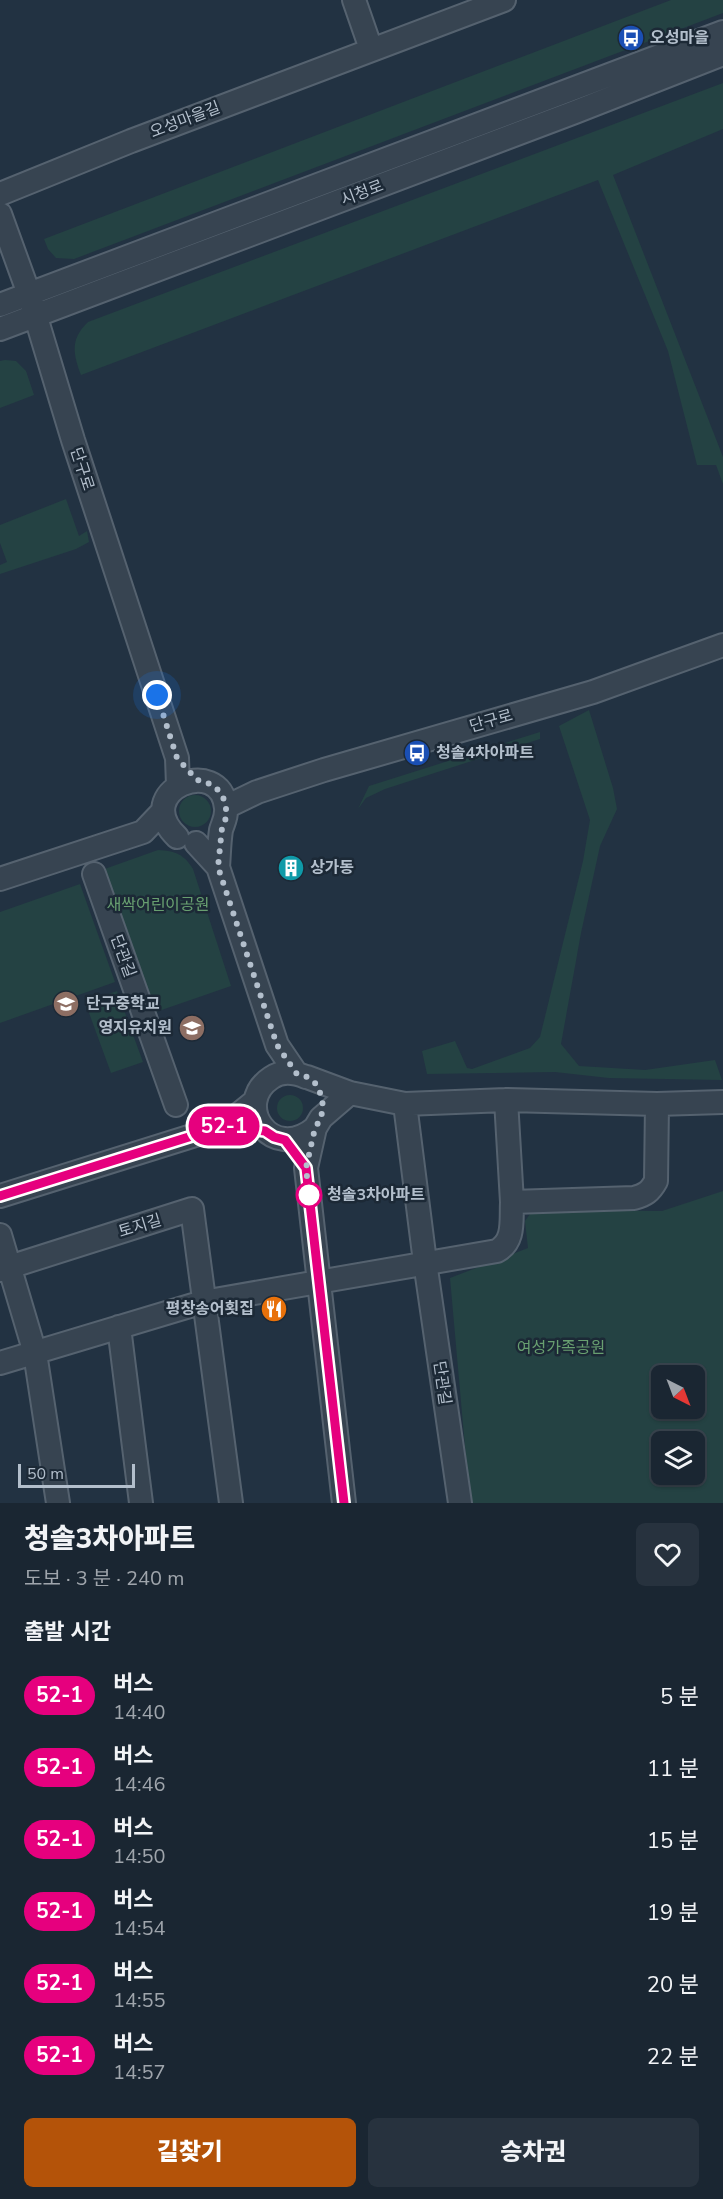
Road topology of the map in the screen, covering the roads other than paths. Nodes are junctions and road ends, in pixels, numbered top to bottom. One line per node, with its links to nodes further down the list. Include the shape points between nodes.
1 (354, 0): 4 (street)
2 (504, 0): 4 (street, 오성마을길)
3 (723, 32): 9 (street, 시청로)
4 (371, 49): 6 (street, 오성마을길)
5 (723, 54): 9 (street, 시청로, via 575,112)
6 (0, 194)
7 (0, 214): 9 (street, 단구로)
8 (0, 305): 9 (street, 시청로)
9 (32, 305): 10 (street, 시청로); 12 (street, 단구로, via 177,758)
10 (0, 329)
11 (723, 645): 12 (street, 단구로, via 593,692 257,792)
12 (208, 798): 13 (street, via 170,792); 15 (street, 단구로, via 215,836 206,841); 16 (street)
13 (164, 811): 14 (street); 15 (street, via 169,830)
14 (142, 832): 15 (street); 18 (street)
15 (186, 840): 16 (street)
16 (218, 867): 19 (street)
17 (94, 874): 27 (street, 단관길)
18 (0, 879)
19 (277, 1045): 20 (street); 21 (street)
20 (302, 1075): 21 (street, via 285,1072 274,1076); 22 (street); 28 (street, via 316,1084 321,1095 323,1106)
21 (260, 1091): 29 (street); 30 (street, via 255,1112 259,1122)
22 (350, 1093): 25 (street); 28 (street)
23 (506, 1100): 25 (street); 26 (street); 33 (street)
24 (723, 1102): 26 (street)
25 (405, 1104): 35 (street, 단관길)
26 (657, 1104): 33 (street, via 656,1181 651,1190 634,1198)
27 (177, 1105)
28 (318, 1123): 30 (street, via 296,1140); 31 (street)
29 (224, 1126): 30 (street); 32 (street)
30 (275, 1136): 31 (street)
31 (306, 1168): 37 (street)
32 (0, 1196)
33 (512, 1202): 35 (street, via 511,1231 504,1247 480,1255)
34 (0, 1235): 36 (street)
35 (425, 1262): 37 (street); 46 (street, 단관길)
36 (5, 1268): 38 (street, 토지길, via 192,1209); 40 (street)
37 (318, 1282): 38 (street); 45 (street)
38 (203, 1302): 39 (street); 44 (street, 토지길)
39 (119, 1327): 40 (street); 43 (street)
40 (35, 1353): 41 (street); 42 (street)
41 (0, 1363)
42 (58, 1503)
43 (141, 1503)
44 (231, 1503)
45 (344, 1503)
46 (460, 1503)

